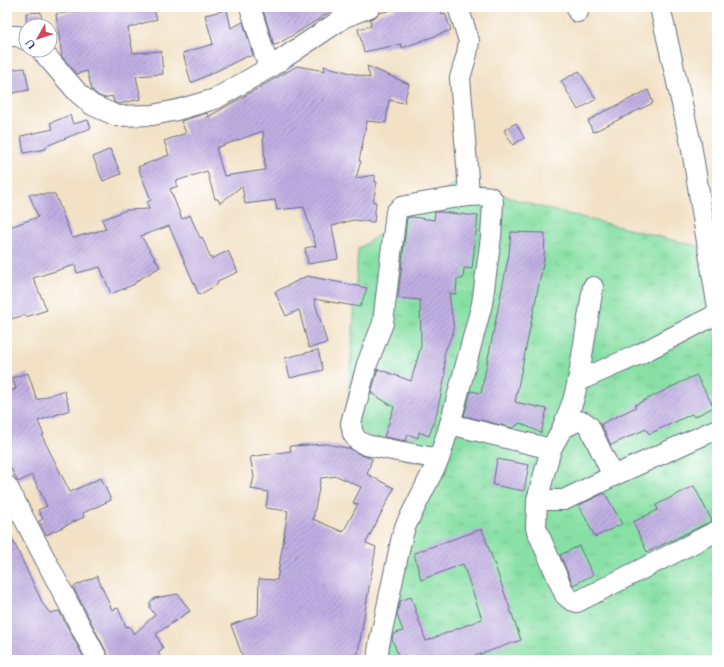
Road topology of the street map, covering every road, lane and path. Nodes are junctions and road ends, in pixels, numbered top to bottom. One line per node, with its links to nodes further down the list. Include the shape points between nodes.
1 (250, 7): 8 (street)
2 (370, 7): 8 (street, via 346,17)
3 (458, 7): 9 (street, via 469,41 460,78)
4 (660, 7): 11 (street, via 691,144)
5 (7, 36): 6 (street)
6 (18, 36)
7 (48, 58): 8 (street, via 92,105 117,116 153,115 215,99)
8 (269, 68)
9 (468, 196): 14 (street, via 492,199 491,237 482,304); 18 (street, via 401,207 396,212 383,323 351,423 357,440 366,445)
10 (593, 287): 13 (street)
11 (717, 303)
12 (717, 314): 13 (street, via 642,353)
13 (578, 381): 15 (street)
14 (450, 424): 17 (street); 18 (street)
15 (562, 429): 17 (street); 19 (street, via 577,421 589,426)
16 (717, 429): 19 (street)
17 (551, 449): 21 (street)
18 (439, 459): 24 (street, via 405,527)
19 (613, 476): 21 (street, via 564,500)
20 (7, 486): 23 (street)
21 (538, 500): 22 (street, via 536,528 565,595 577,602)
22 (717, 530)
23 (98, 660)
24 (377, 660)

